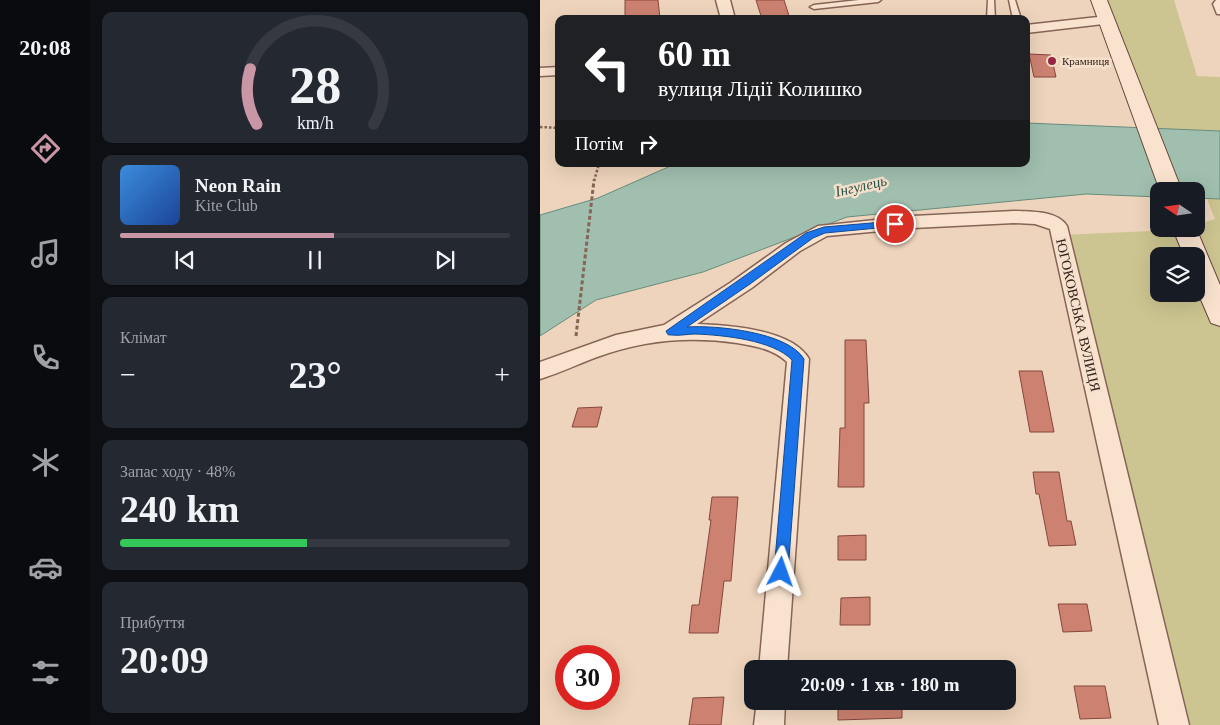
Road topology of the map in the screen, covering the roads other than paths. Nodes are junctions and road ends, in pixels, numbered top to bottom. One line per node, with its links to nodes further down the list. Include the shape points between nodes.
1 (723, 0): 9 (street)
2 (878, 0): 7 (lane)
3 (991, 0): 10 (lane)
4 (1012, 0): 11 (lane)
5 (1099, 0): 12 (street)
6 (1220, 0): 8 (lane, via 1216,4)
7 (814, 7)
8 (1220, 12)
9 (727, 15)
10 (991, 15)
11 (1016, 15)
12 (1107, 20): 13 (street); 16 (street)
13 (1030, 29)
14 (555, 71): 15 (street)
15 (540, 72)
16 (1168, 182)
17 (1190, 238): 18 (street)
18 (1220, 316)
19 (671, 331): 20 (street, via 616,341); 21 (street, via 695,330 768,341 790,350 798,359); 24 (street, ЮГОКОВСЬКА ВУЛИЦЯ, via 747,282 785,252 824,230 1014,217 1050,221 1058,226)
20 (540, 371)
21 (774, 660)
22 (770, 710): 23 (street)
23 (769, 725)
24 (1174, 725)

